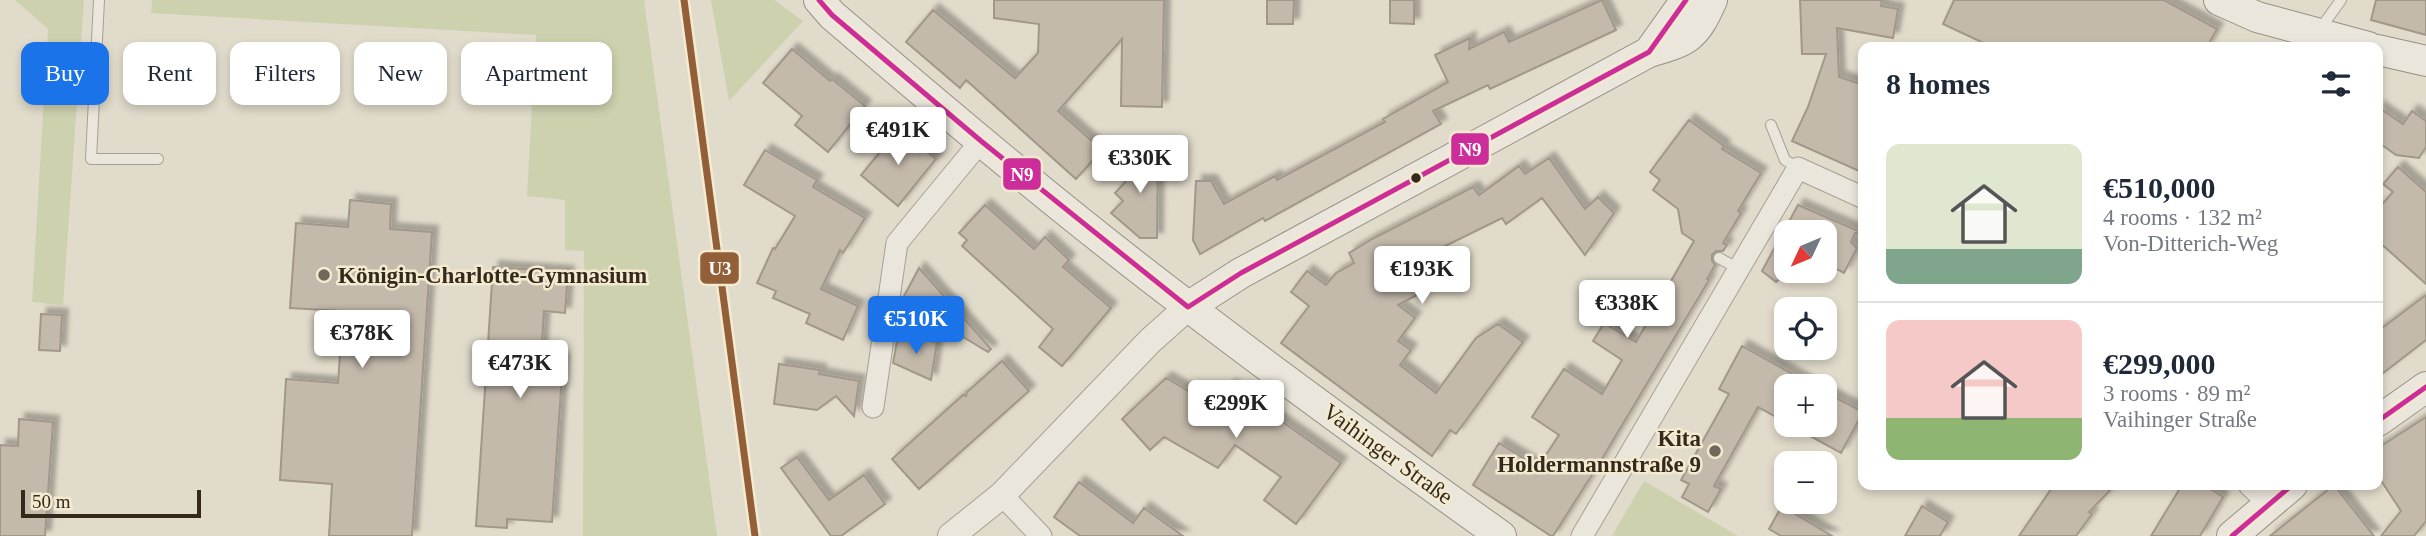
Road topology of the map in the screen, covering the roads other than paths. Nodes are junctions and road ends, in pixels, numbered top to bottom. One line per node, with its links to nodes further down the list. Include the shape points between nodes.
1 (99, 0): 14 (lane, via 91,159)
2 (805, 0): 7 (main road, Vaihinger Straße)
3 (1686, 0): 10 (main road)
4 (1712, 0): 10 (main road, via 1702,21 1682,43)
5 (2219, 0): 8 (main road)
6 (2342, 0): 8 (lane)
7 (825, 8): 13 (main road, Vaihinger Straße)
8 (2313, 41)
9 (2383, 51): 11 (main road)
10 (1649, 52): 19 (main road, via 1241,273)
11 (2426, 61)
12 (1770, 125): 15 (lane, via 1785,160)
13 (981, 141): 19 (main road, Vaihinger Straße); 21 (street, via 897,243)
14 (158, 159)
15 (1798, 168): 16 (street); 18 (street)
16 (1858, 195)
17 (1719, 258): 18 (lane)
18 (1739, 268): 28 (street)
19 (1188, 307): 24 (street); 27 (main road, Vaihinger Straße)
20 (2426, 387): 22 (main road)
21 (873, 407)
22 (2383, 417)
23 (2259, 494): 29 (main road)
24 (1002, 495): 25 (street); 26 (street)
25 (951, 536)
26 (1041, 536)
27 (1502, 536)
28 (1583, 536)
29 (2232, 536)

